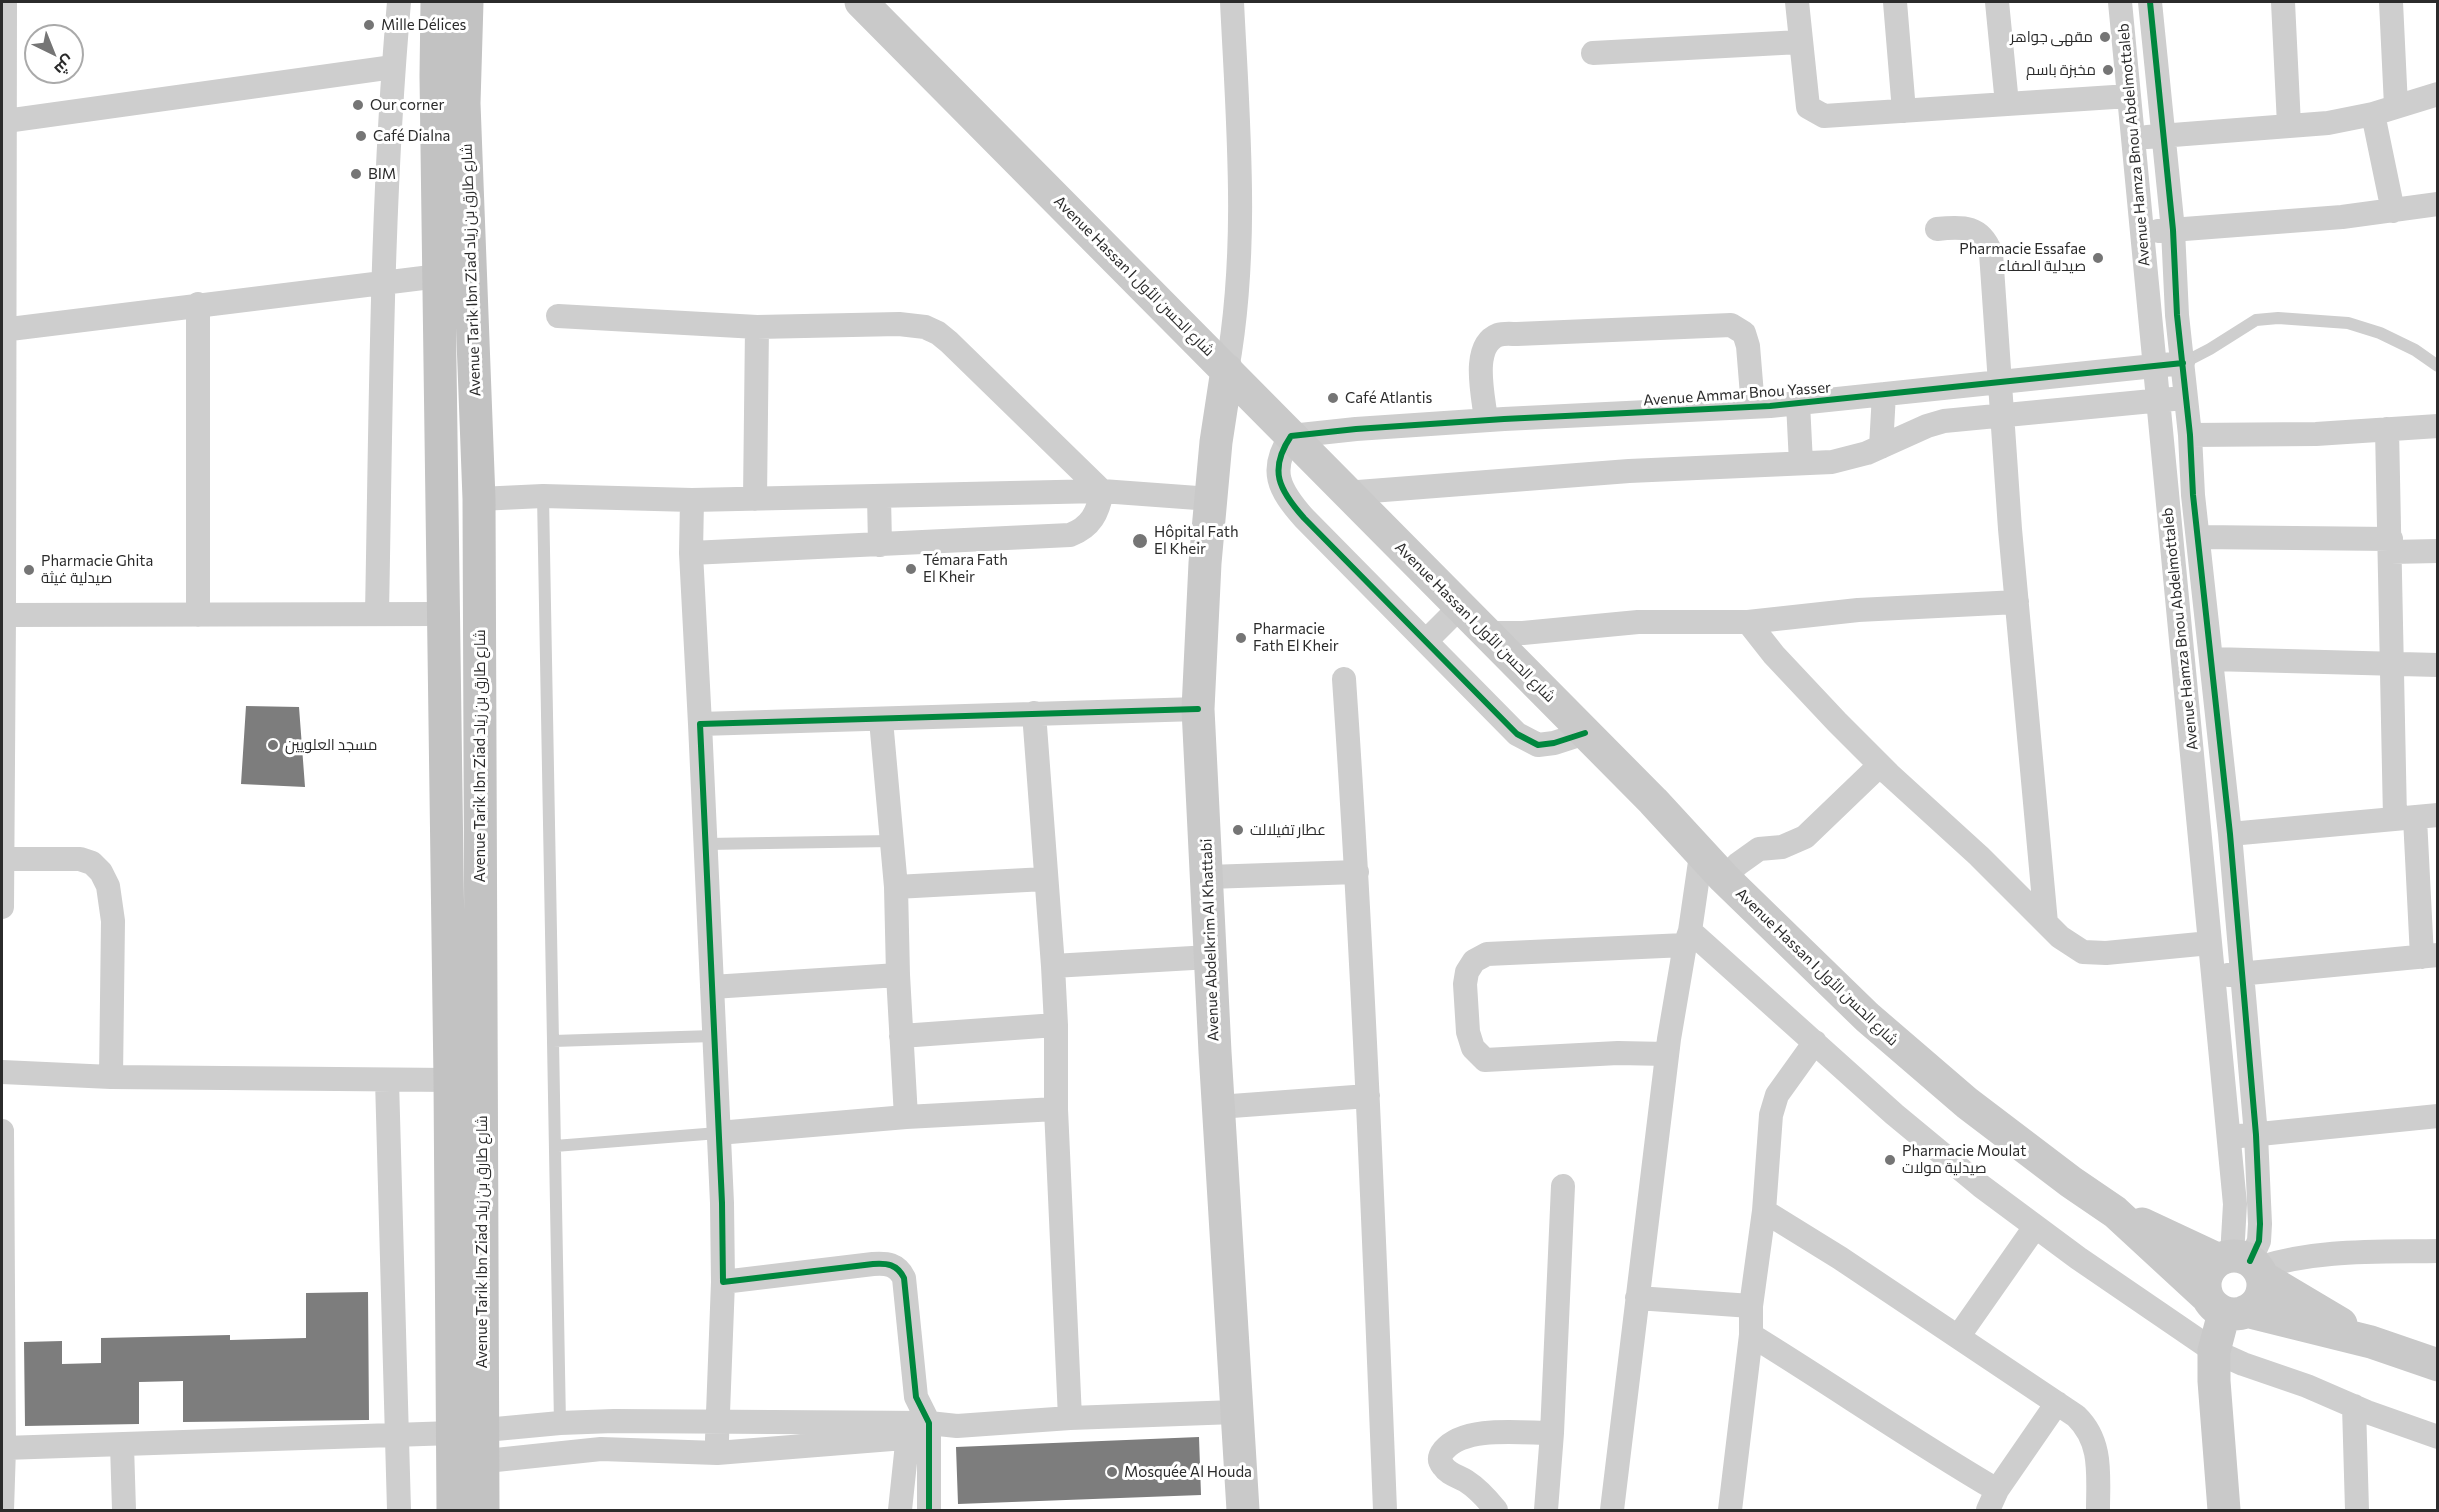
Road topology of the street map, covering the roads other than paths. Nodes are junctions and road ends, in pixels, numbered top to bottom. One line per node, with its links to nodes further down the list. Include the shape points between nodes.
1 (5, 2): 17 (street)
2 (399, 2): 16 (street)
3 (437, 2): 34 (main road, Avenue Tarik Ibn Ziad شارع طارق بن زياد)
4 (467, 2): 62 (main road, Avenue Tarik Ibn Ziad شارع طارق بن زياد, via 464,103)
5 (861, 2): 43 (main road, Avenue Hassan I شارع الحسن الأول)
6 (1232, 2): 43 (street, via 1240,237 1239,281)
7 (1797, 2): 14 (street)
8 (1895, 2): 22 (street)
9 (1997, 2): 20 (street)
10 (2120, 2): 19 (street, Avenue Hamza Bnou Abdelmottaleb)
11 (2150, 2): 27 (street)
12 (2283, 2): 25 (street)
13 (2391, 2): 21 (street)
14 (1800, 42): 15 (street); 22 (street, via 1808,107 1815,113 1836,116)
15 (1593, 53)
16 (393, 67): 24 (street); 35 (street)
17 (3, 85): 24 (street)
18 (2438, 94): 21 (street)
19 (2129, 96): 20 (street); 26 (street, Avenue Hamza Bnou Abdelmottaleb)
20 (2007, 104): 22 (street)
21 (2396, 106): 23 (street)
22 (1904, 111)
23 (2373, 114): 25 (street, via 2328,123); 30 (street)
24 (6, 121): 28 (street)
25 (2289, 125): 27 (street)
26 (2132, 137): 27 (street); 33 (street, Avenue Hamza Bnou Abdelmottaleb)
27 (2164, 137): 32 (street)
28 (2, 197): 39 (street)
29 (2438, 204): 30 (street)
30 (2393, 211): 32 (street)
31 (1937, 230): 44 (street, via 1970,230 1986,240 1991,253)
32 (2172, 230): 33 (street); 40 (street)
33 (2141, 232): 41 (street, Avenue Hamza Bnou Abdelmottaleb)
34 (439, 276): 35 (street); 74 (main road, Avenue Tarik Ibn Ziad شارع طارق بن زياد)
35 (385, 282): 36 (street); 73 (street)
36 (198, 304): 39 (street); 76 (street)
37 (558, 315): 38 (street)
38 (757, 327): 58 (street, via 899,324 938,333); 63 (street)
39 (4, 330): 75 (street)
40 (2183, 363): 41 (street, Avenue Ammar Bnou Yasser); 42 (lane, via 2256,320 2278,318 2348,323 2380,333); 46 (street)
41 (2155, 366): 44 (street, Avenue Ammar Bnou Yasser); 47 (street, Avenue Hamza Bnou Abdelmottaleb)
42 (2438, 366)
43 (1227, 370): 55 (main road, Avenue Hassan I شارع الحسن الأول); 64 (main road, Avenue Abdelkrim Al Khattabi)
44 (2001, 382): 45 (street, Avenue Ammar Bnou Yasser); 50 (street)
45 (1884, 394): 48 (street, Avenue Ammar Bnou Yasser); 56 (street)
46 (2186, 398): 47 (street); 54 (street)
47 (2158, 400): 50 (street); 104 (street, Avenue Hamza Bnou Abdelmottaleb)
48 (1798, 403): 49 (street, Avenue Ammar Bnou Yasser); 57 (street)
49 (1754, 407): 51 (street, Avenue Ammar Bnou Yasser); 51 (street, via 1748,346 1744,333 1731,325 1517,334 1499,335 1482,351 1480,370)
50 (2004, 414): 56 (street, via 1927,426); 71 (street)
51 (1486, 420): 55 (street, Avenue Ammar Bnou Yasser)
52 (2438, 426): 53 (street)
53 (2387, 429): 54 (street, via 2271,436); 68 (street)
54 (2190, 435): 66 (street)
55 (1291, 436): 59 (main road, Avenue Hassan I شارع الحسن الأول); 79 (street, via 1278,461 1280,485 1288,500)
56 (1881, 447): 57 (street, via 1851,459)
57 (1801, 463): 59 (street, via 1629,471)
58 (1102, 491): 61 (street); 64 (street); 67 (street, via 1096,515 1081,531 1070,535)
59 (1346, 493): 72 (main road, Avenue Hassan I شارع الحسن الأول)
60 (543, 496): 62 (street); 65 (street); 115 (lane)
61 (879, 496): 63 (street); 67 (street)
62 (478, 499): 160 (main road, Avenue Tarik Ibn Ziad شارع طارق بن زياد)
63 (755, 499): 65 (street)
64 (1211, 499): 84 (main road, Avenue Abdelkrim Al Khattabi)
65 (692, 500): 70 (street)
66 (2198, 537): 68 (street); 80 (street)
67 (880, 545): 70 (street)
68 (2391, 545): 69 (street); 82 (street)
69 (2438, 551)
70 (691, 553): 87 (street)
71 (2017, 602): 77 (street, via 1858,610); 102 (street)
72 (1460, 607): 78 (main road, Avenue Hassan I شارع الحسن الأول); 79 (street)
73 (377, 613): 74 (street); 76 (street)
74 (444, 614): 121 (main road, Avenue Tarik Ibn Ziad شارع طارق بن زياد)
75 (4, 615): 76 (street); 95 (street)
76 (198, 615)
77 (1748, 622): 78 (street, via 1638,622); 89 (street, via 1774,655)
78 (1486, 633): 88 (main road, Avenue Hassan I شارع الحسن الأول)
79 (1426, 640): 88 (street, via 1517,734 1538,746)
80 (2211, 659): 82 (street); 91 (street)
81 (2438, 665): 82 (street)
82 (2392, 666): 90 (street)
83 (1344, 679): 96 (street)
84 (1198, 709): 85 (street); 97 (main road, Avenue Abdelkrim Al Khattabi)
85 (1034, 713): 86 (street); 99 (street)
86 (881, 720): 87 (street); 92 (street)
87 (700, 724): 93 (street)
88 (1585, 733): 94 (main road, Avenue Hassan I شارع الحسن الأول)
89 (1880, 765): 98 (street, via 1805,837 1782,847 1759,849); 102 (street)
90 (2416, 817): 91 (street); 105 (street)
91 (2230, 834): 108 (street)
92 (891, 841): 93 (lane); 100 (street)
93 (706, 844): 111 (street)
94 (1701, 855): 98 (main road, Avenue Hassan I شارع الحسن الأول); 103 (street)
95 (2, 859): 101 (street); 119 (street, via 80,859 92,863 108,886 113,921)
96 (1357, 872): 97 (street); 122 (street)
97 (1208, 877): 106 (main road, Avenue Abdelkrim Al Khattabi)
98 (1724, 878): 135 (main road, Avenue Hassan I شارع الحسن الأول, via 1906,1051 2014,1140)
99 (1045, 879): 100 (street); 107 (street)
100 (896, 887): 109 (street)
101 (2, 907)
102 (2046, 922): 104 (street, via 2083,952)
103 (1688, 938): 116 (street); 117 (street); 117 (street, via 1487,954 1474,961 1467,972 1468,1032 1473,1048 1485,1060)
104 (2210, 943): 110 (street, Avenue Hamza Bnou Abdelmottaleb)
105 (2430, 956): 108 (street)
106 (1210, 957): 107 (street); 123 (main road, Avenue Abdelkrim Al Khattabi)
107 (1053, 966): 112 (street)
108 (2242, 973): 110 (street); 129 (street)
109 (898, 975): 111 (street); 114 (street)
110 (2213, 977): 130 (street, Avenue Hamza Bnou Abdelmottaleb)
111 (712, 987): 113 (street)
112 (1056, 1025): 114 (street); 124 (street)
113 (713, 1036): 115 (lane); 128 (street)
114 (901, 1036): 126 (street)
115 (553, 1041): 131 (lane)
116 (1815, 1042): 134 (street, via 1777,1095 1771,1115); 136 (street, via 1930,1145)
117 (1667, 1054): 141 (street)
118 (2, 1072): 119 (street)
119 (111, 1077): 120 (street)
120 (387, 1080): 121 (street); 157 (street)
121 (450, 1080): 160 (main road, Avenue Tarik Ibn Ziad شارع طارق بن زياد)
122 (1368, 1096): 123 (street); 172 (street)
123 (1218, 1107): 151 (main road, Avenue Abdelkrim Al Khattabi)
124 (1056, 1109): 126 (street); 152 (street)
125 (2438, 1116): 129 (street)
126 (906, 1117): 128 (street)
127 (2, 1131): 132 (street)
128 (718, 1133): 131 (lane); 139 (street)
129 (2256, 1134): 130 (street); 138 (street, via 2259,1241)
130 (2228, 1136): 138 (street, Avenue Hamza Bnou Abdelmottaleb)
131 (555, 1146): 153 (lane)
132 (2, 1184): 140 (street)
133 (1563, 1186): 156 (street)
134 (1764, 1211): 142 (street); 145 (street)
135 (2115, 1212): 138 (main road, Avenue Hassan I شارع الحسن الأول); 143 (main road, Avenue Hassan I شارع الحسن الأول)
136 (2035, 1227): 145 (street); 147 (street)
137 (2438, 1251): 138 (street, via 2354,1252)
138 (2244, 1264): 143 (main road, via 2263,1287 2260,1297 2255,1305); 143 (main road, via 2211,1266 2206,1276 2204,1286); 146 (main road, Avenue Hassan I شارع الحسن الأول)
139 (723, 1282): 154 (street); 155 (street, via 873,1264 887,1263 898,1268 904,1278)
140 (2, 1289): 161 (street)
141 (1637, 1298): 142 (street); 175 (street)
142 (1751, 1306): 144 (street)
143 (2226, 1307): 146 (main road, Avenue Hassan I شارع الحسن الأول); 147 (main road)
144 (1751, 1335): 163 (street, via 1908,1436); 176 (street)
145 (1958, 1337): 149 (street)
146 (2371, 1342): 148 (main road, Avenue Hassan I شارع الحسن الأول)
147 (2214, 1351): 150 (street); 178 (main road)
148 (2438, 1365)
149 (2057, 1403): 163 (street); 177 (street, via 2086,1426 2094,1440)
150 (2354, 1406): 158 (street); 179 (street)
151 (1235, 1413): 152 (street); 171 (main road, Avenue Abdelkrim Al Khattabi)
152 (1070, 1418): 155 (street)
153 (560, 1423): 154 (street); 160 (street)
154 (717, 1423): 155 (street); 162 (street)
155 (918, 1431): 162 (street); 169 (street); 170 (street)
156 (1552, 1433): 173 (street, via 1465,1436 1440,1455 1444,1469 1467,1482); 174 (street)
157 (397, 1435): 159 (street); 160 (street); 166 (street)
158 (2438, 1437)
159 (123, 1445): 161 (street); 165 (street)
160 (468, 1447): 162 (street); 167 (main road, Avenue Tarik Ibn Ziad شارع طارق بن زياد); 168 (main road, Avenue Tarik Ibn Ziad شارع طارق بن زياد)
161 (4, 1448): 164 (street)
162 (717, 1453)
163 (1992, 1500)
164 (2, 1510)
165 (124, 1510)
166 (399, 1510)
167 (453, 1510)
168 (483, 1510)
169 (900, 1510)
170 (929, 1510)
171 (1243, 1510)
172 (1385, 1510)
173 (1496, 1510)
174 (1546, 1510)
175 (1612, 1510)
176 (1730, 1510)
177 (2098, 1510)
178 (2224, 1510)
179 (2357, 1510)

